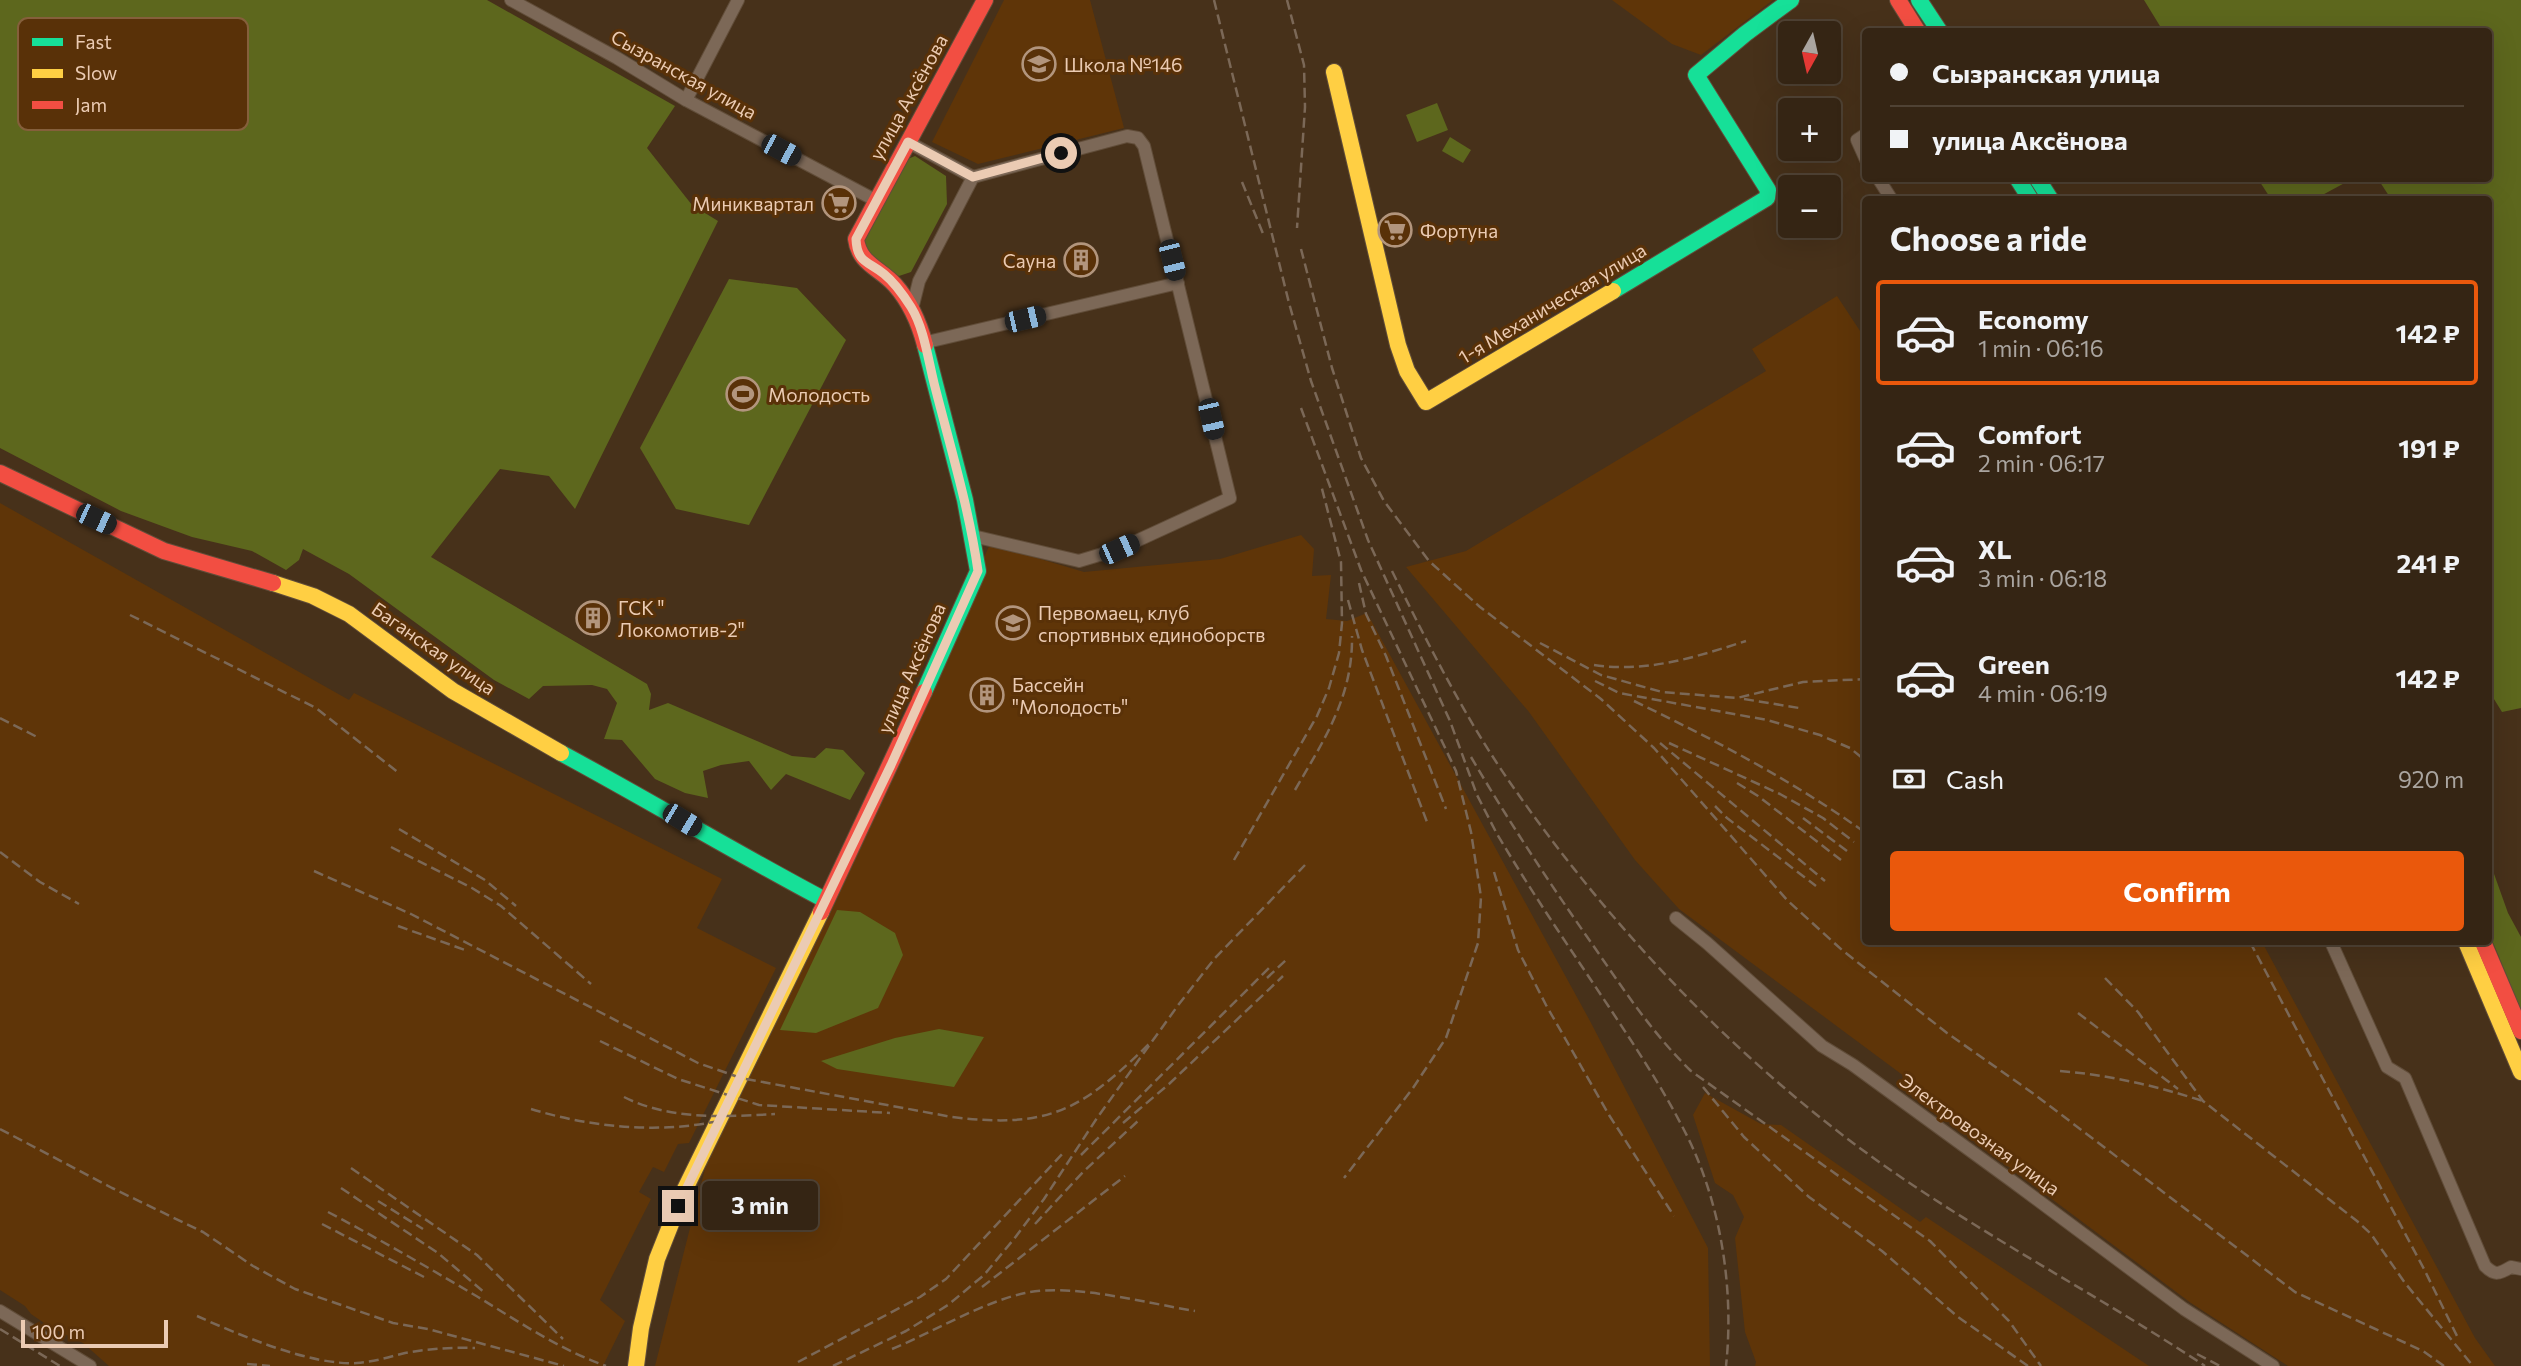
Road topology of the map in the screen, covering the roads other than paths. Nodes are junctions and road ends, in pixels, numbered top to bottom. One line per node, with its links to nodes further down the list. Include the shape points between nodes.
1 (511, 0): 10 (street, Сызранская улица)
2 (738, 0): 10 (street)
3 (985, 0): 12 (main road, улица Аксёнова)
4 (1791, 0): 9 (main road, 1-я Механическая улица, via 1696,75 1768,190 1767,198 1426,402 1398,345)
5 (1898, 0): 7 (main road)
6 (1919, 0): 8 (main road)
7 (1916, 28)
8 (1937, 28)
9 (1334, 72)
10 (686, 100): 15 (street, Сызранская улица)
11 (1862, 137): 13 (street, via 1857,140)
12 (908, 142): 14 (street); 15 (main road, улица Аксёнова)
13 (1862, 151)
14 (973, 177): 16 (street, via 1127,136 1138,138 1144,146); 17 (street, via 919,281)
15 (876, 200): 17 (main road, улица Аксёнова, via 856,247 862,261 883,273)
16 (1178, 283): 18 (street); 20 (street, via 1230,498 1119,549 1079,561)
17 (912, 309): 18 (main road, улица Аксёнова)
18 (923, 343): 20 (main road, улица Аксёнова)
19 (0, 472): 21 (main road, Баганская улица, via 164,551 278,584 349,614 486,711)
20 (973, 536): 21 (main road, улица Аксёнова, via 978,571)
21 (825, 900): 31 (main road, улица Аксёнова, via 684,1191 657,1259)
22 (1676, 918): 32 (street, Электровозная улица, via 1822,1046 2184,1310)
23 (2332, 945): 28 (street, via 2387,1067 2405,1078 2485,1266 2499,1274 2511,1267)
24 (2467, 945): 27 (main road)
25 (2484, 945): 26 (main road)
26 (2521, 1031)
27 (2521, 1072)
28 (2521, 1269)
29 (0, 1311): 30 (street)
30 (90, 1366)
31 (636, 1366)
32 (2273, 1366)

